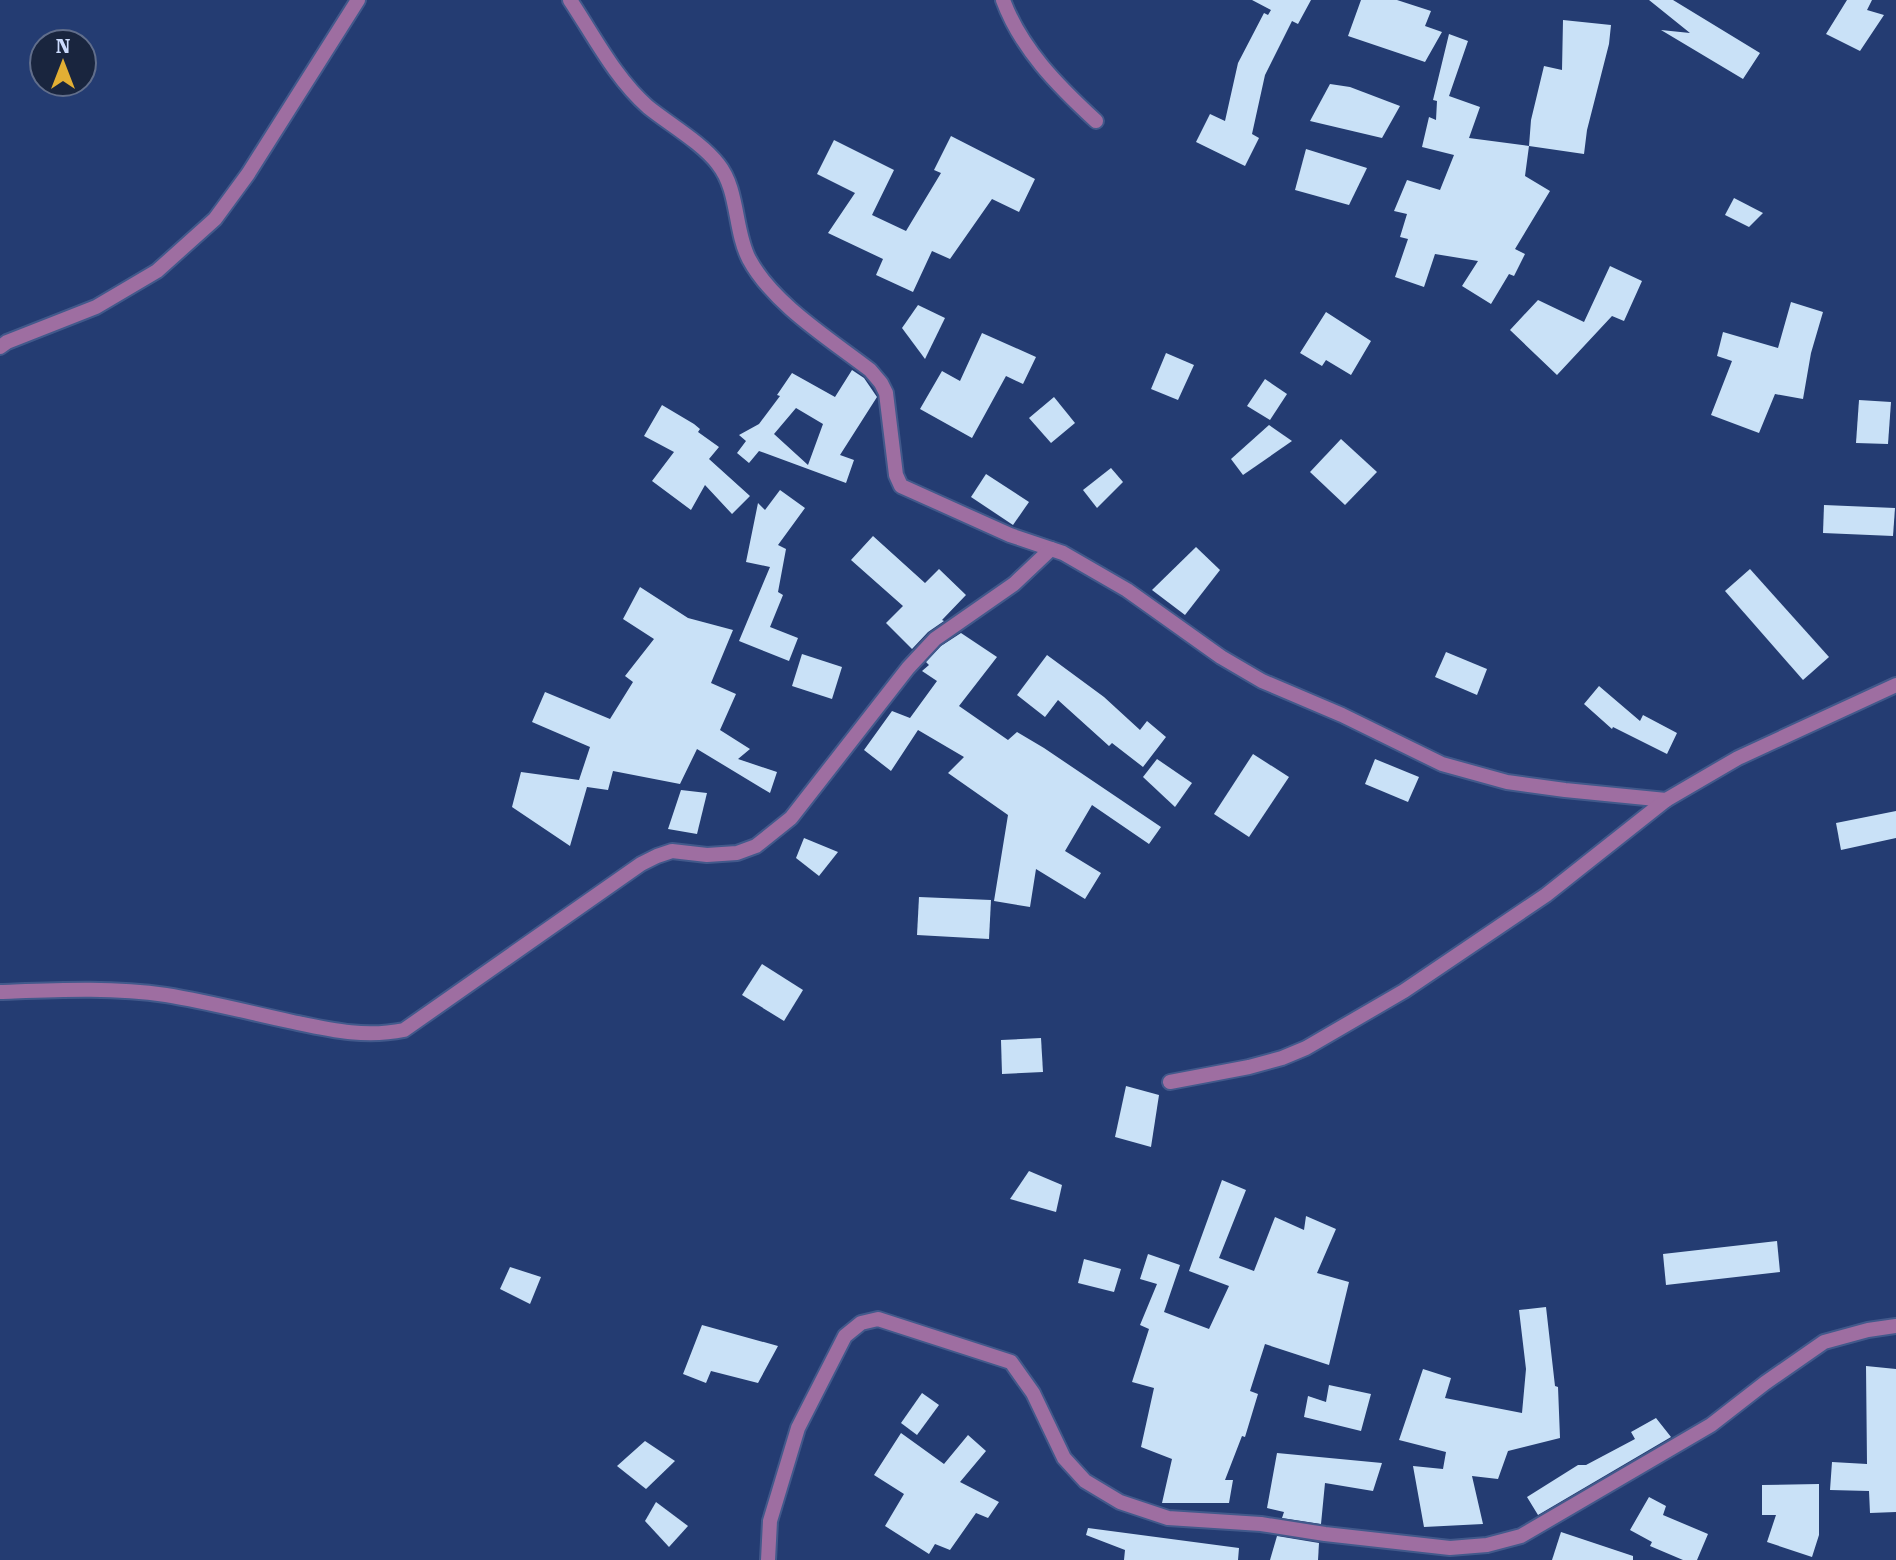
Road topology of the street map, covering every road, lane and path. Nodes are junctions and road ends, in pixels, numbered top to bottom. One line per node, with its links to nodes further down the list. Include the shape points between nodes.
1 (358, 0): 5 (street, via 215,219 157,271 96,307)
2 (570, 0): 6 (street, via 623,81 718,163 749,258 762,278 881,383 901,486)
3 (1003, 0): 4 (street, via 1038,64)
4 (1096, 121)
5 (0, 347)
6 (1051, 550): 8 (street, via 1128,590 1262,681 1442,764 1507,782); 9 (street, via 1014,584 934,639 792,818 756,846 707,855 672,851 641,864 404,1030 348,1034 124,990)
7 (1896, 685): 8 (street, via 1738,758)
8 (1666, 800): 10 (street, via 1546,895 1404,991 1306,1048 1249,1068)
9 (0, 992)
10 (1170, 1082)
11 (1896, 1326): 12 (street, via 1824,1342 1711,1425 1521,1536)
12 (1451, 1554): 13 (street, via 1261,1524 1168,1518 1120,1502 1085,1481 1064,1458 1033,1393 1011,1362 878,1319 861,1323 845,1336 798,1428 770,1521)
13 (768, 1560)

